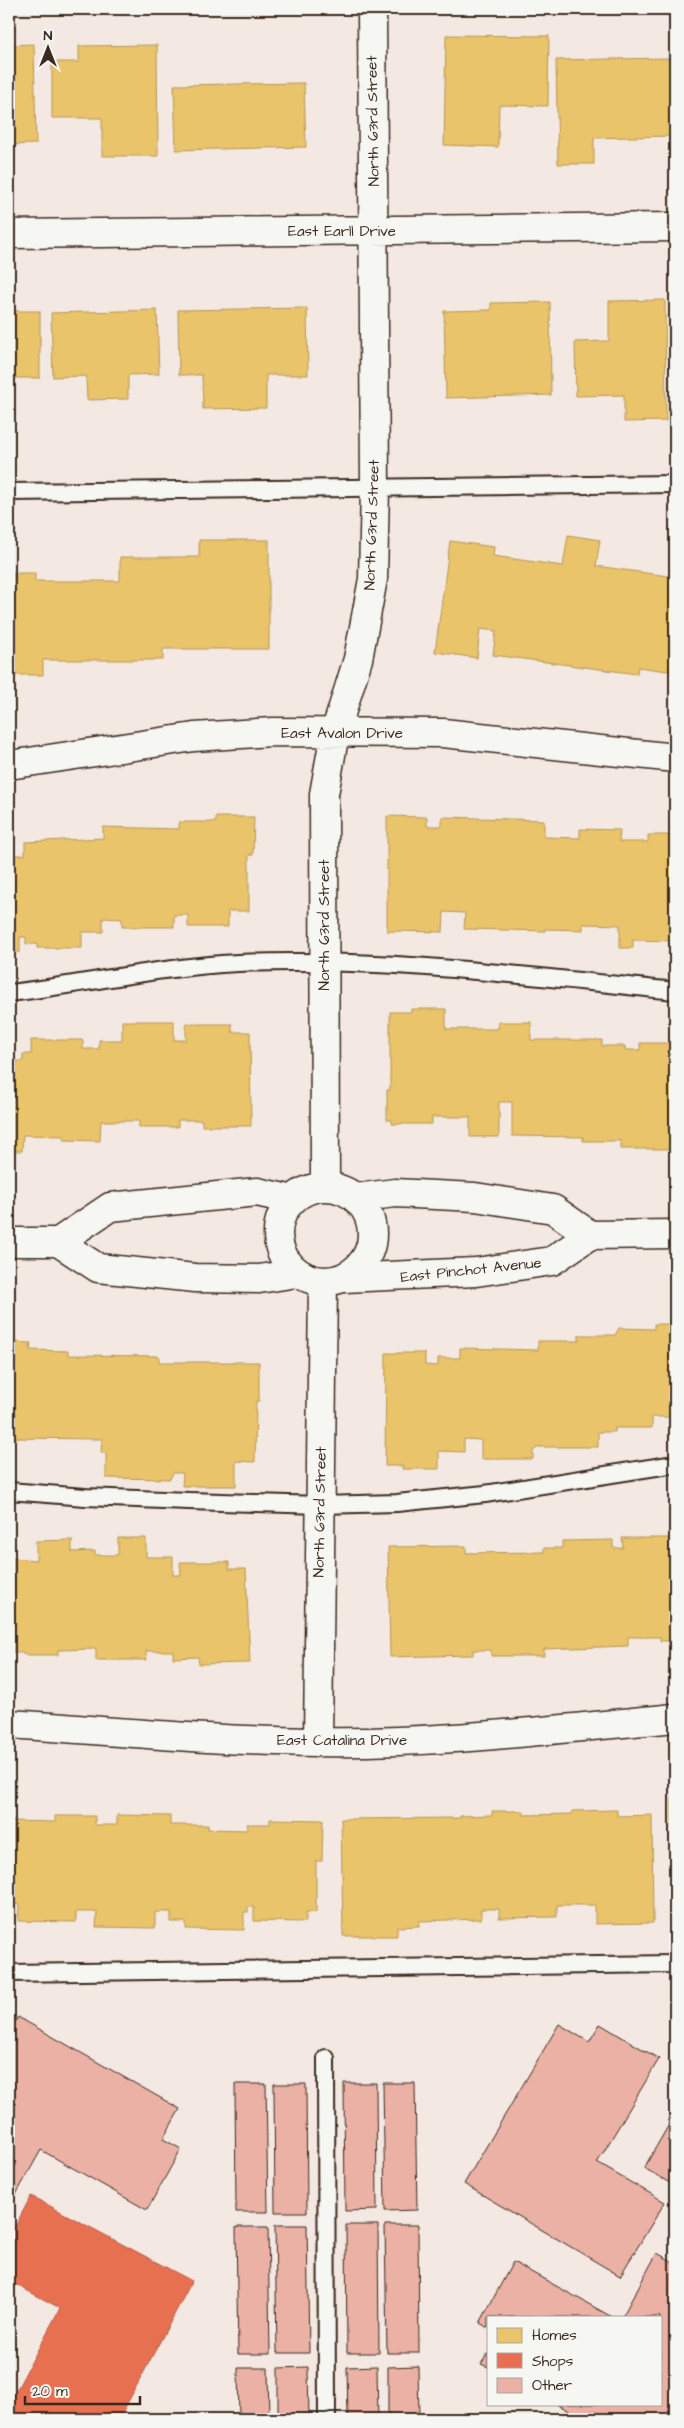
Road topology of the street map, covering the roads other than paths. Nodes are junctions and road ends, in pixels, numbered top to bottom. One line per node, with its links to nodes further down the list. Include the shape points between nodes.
1 (372, 9): 3 (street, North 63rd Street)
2 (675, 228): 3 (street, East Earll Drive)
3 (374, 231): 4 (street, East Earll Drive); 6 (street, North 63rd Street)
4 (9, 234)
5 (675, 484): 6 (lane)
6 (375, 488): 7 (lane); 8 (street, North 63rd Street, via 373,579 358,659)
7 (9, 492)
8 (335, 733): 9 (street, East Avalon Drive, via 443,733); 10 (street, East Avalon Drive, via 273,732 194,737); 11 (street, North 63rd Street, via 324,794)
9 (675, 758)
10 (9, 765)
11 (324, 962): 12 (lane, via 422,966); 13 (lane, via 237,964 158,971); 14 (street, North 63rd Street)
12 (675, 991)
13 (9, 993)
14 (325, 1186): 15 (street); 16 (street, via 302,1193)
15 (356, 1198): 18 (street, via 395,1193 474,1196 553,1209); 22 (street, via 371,1221 372,1241 366,1261 356,1271)
16 (292, 1200): 20 (street, via 257,1192 110,1207); 21 (street, via 279,1223 278,1237 280,1250)
17 (675, 1234): 18 (street)
18 (590, 1235): 22 (street, East Pinchot Avenue, via 552,1261 476,1272)
19 (9, 1242): 20 (street)
20 (58, 1242): 21 (street, via 98,1268 195,1278 259,1279)
21 (297, 1273): 22 (street, via 314,1280)
22 (334, 1280): 25 (street, North 63rd Street)
23 (675, 1464): 25 (lane, via 475,1495 397,1503)
24 (9, 1491): 25 (lane, via 86,1497)
25 (320, 1505): 28 (street, North 63rd Street)
26 (675, 1718): 28 (street, East Catalina Drive, via 454,1739)
27 (9, 1724): 28 (street, East Catalina Drive, via 168,1736)
28 (318, 1742)
29 (675, 1964): 30 (lane)
30 (9, 1973)
31 (326, 2058): 32 (lane)
32 (327, 2419)

